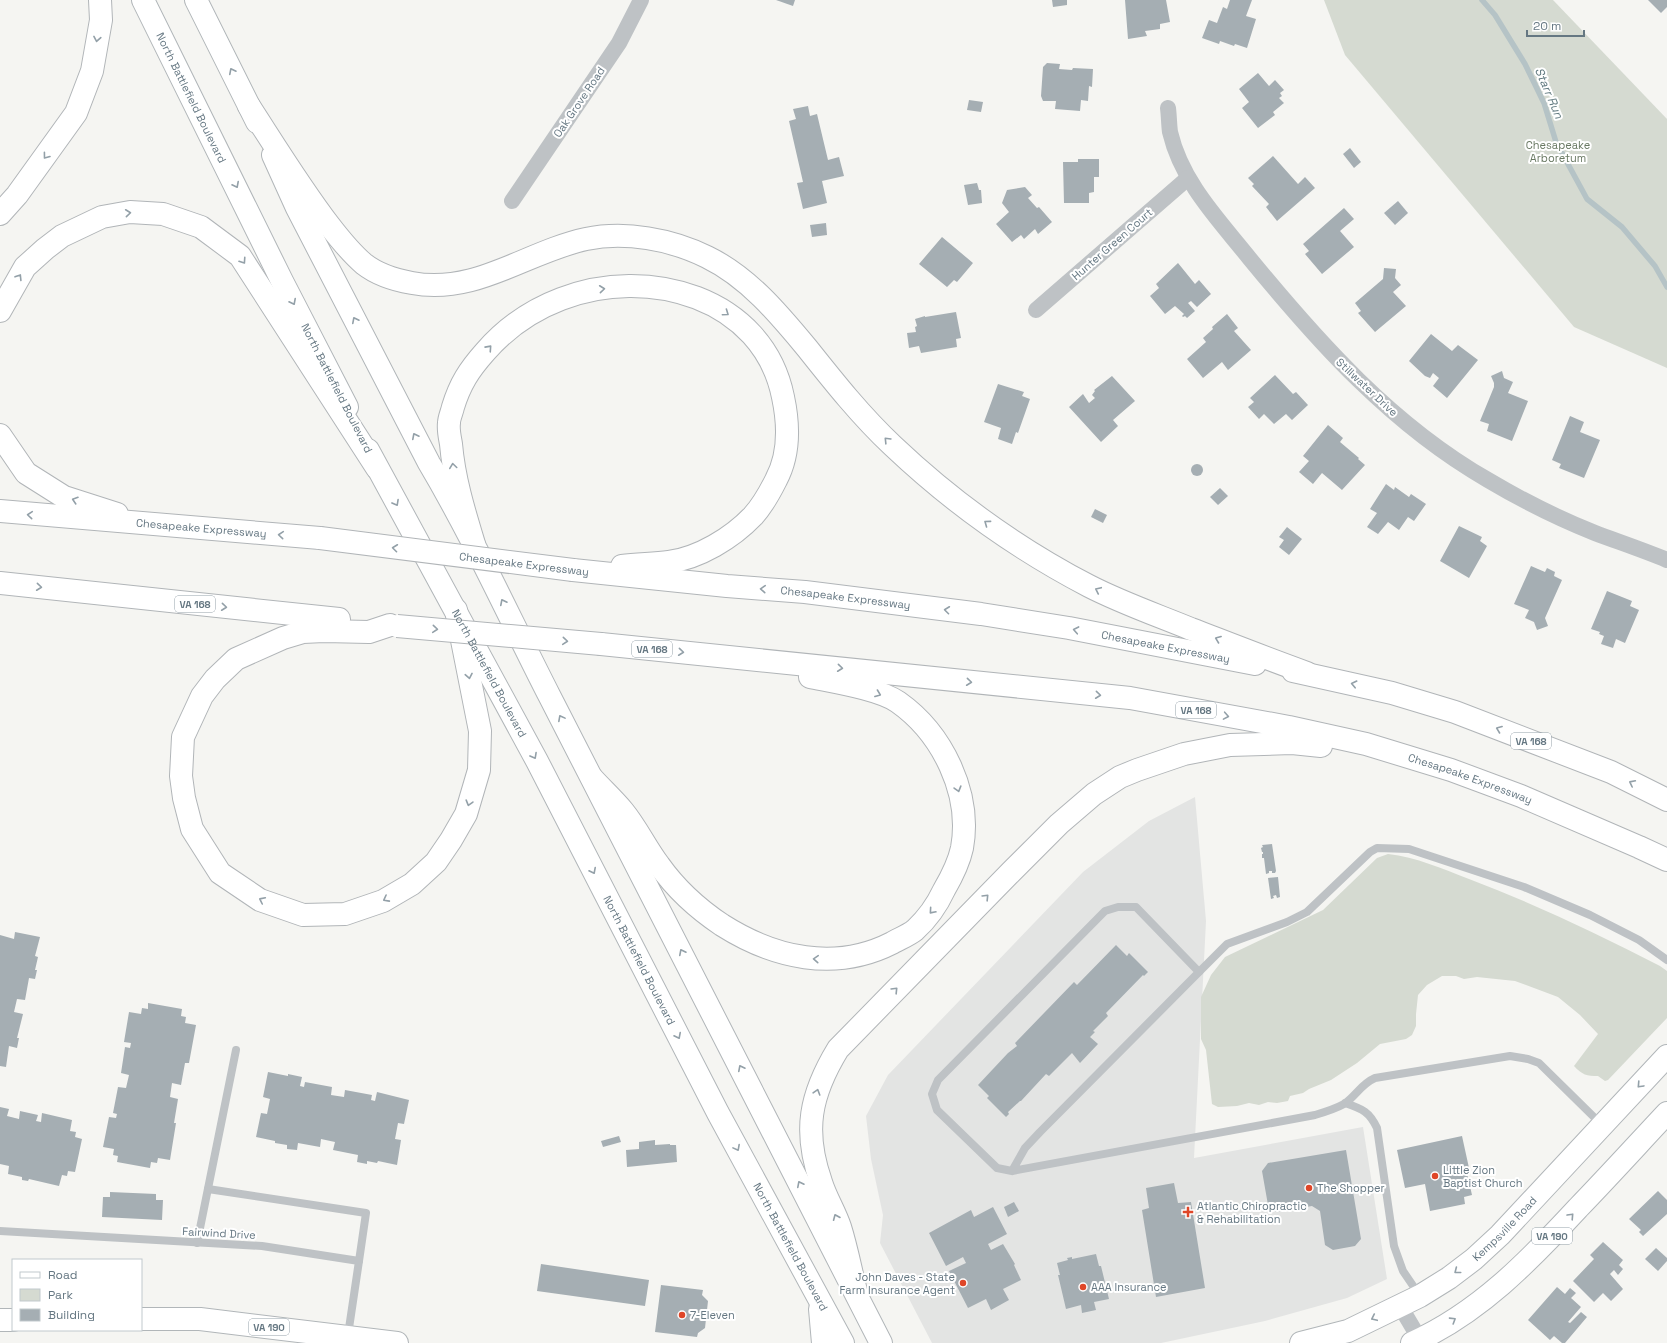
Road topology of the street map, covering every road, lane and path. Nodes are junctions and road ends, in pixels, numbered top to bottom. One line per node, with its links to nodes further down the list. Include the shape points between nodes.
1 (100, 0): 9 (main road, one-way to 9, via 101,20 92,71 76,113 17,195)
2 (143, 0): 13 (main road, North Battlefield Boulevard, one-way to 13)
3 (196, 0): 5 (main road, one-way to 3)
4 (641, 0): 8 (street, Oak Grove Road, via 619,43)
5 (249, 106): 16 (main road, one-way to 5, via 429,464 297,208); 23 (main road, one-way to 5, via 1089,586 989,524 892,446 854,406 785,322 749,285 706,256 671,243 626,236 600,237 556,248 488,276 458,284 427,286 396,280 377,272 363,263 339,238 311,202)
6 (1168, 108): 7 (street, Stillwater Drive, via 1170,132)
7 (1188, 178): 10 (street, Hunter Green Court); 17 (street, Stillwater Drive, via 1205,204 1278,294 1332,354 1374,396 1424,438 1487,480 1538,506 1593,532)
8 (512, 201)
9 (0, 214)
10 (1036, 310)
11 (0, 311): 13 (main road, one-way to 13, via 25,267 62,236 102,217 130,212 163,214 201,227 240,256)
12 (0, 434): 15 (main road, one-way to 12, via 64,497 26,473)
13 (377, 468): 20 (main road, North Battlefield Boulevard, one-way to 20)
14 (0, 512): 15 (main road, Chesapeake Expressway / VA 168, one-way to 14)
15 (152, 525): 18 (main road, Chesapeake Expressway / VA 168, one-way to 15, bridge, via 320,538)
16 (474, 544): 18 (main road, one-way to 18, via 453,469 448,423 458,390 470,369 493,342 540,309 562,298 593,290 640,285 670,290 719,308 743,324 760,342 775,368 787,414 788,439 784,467 754,515 716,545 691,556 667,562); 25 (main road, one-way to 16)
17 (1667, 560)
18 (573, 570): 23 (main road, Chesapeake Expressway / VA 168, one-way to 18, via 1069,628 981,614 805,592)
19 (0, 583): 21 (main road, Chesapeake Expressway / VA 168, one-way to 21)
20 (456, 610): 21 (main road, one-way to 21, via 480,731 479,770 466,814 451,840 436,862 412,884 383,902 345,914 303,915 260,900 220,873 192,829 181,776 183,737 202,696 236,659 284,638 303,632 369,632); 42 (main road, North Battlefield Boulevard, one-way to 42, via 537,761 718,1113)
21 (393, 625): 22 (main road, Chesapeake Expressway / VA 168, one-way to 22, bridge)
22 (703, 654): 24 (main road, Chesapeake Expressway / VA 168, one-way to 24, via 1130,698 1289,727); 25 (main road, one-way to 25, via 866,690 896,701 918,718 938,744 954,775 961,797 964,820 962,848 951,878 936,907 914,931 880,949 852,957 819,960 769,949 722,925 681,892 660,867 624,812)
23 (1307, 674): 26 (main road, Chesapeake Expressway / VA 168, one-way to 23, via 1611,772 1455,712 1392,692)
24 (1392, 752): 27 (main road, Chesapeake Expressway / VA 168, via 1451,770 1521,796); 40 (main road, one-way to 24, via 840,1226 821,1182 812,1143 812,1109 818,1088 838,1049 1001,882 1059,824 1094,794 1120,777 1143,767 1184,754 1230,745 1292,743)
25 (592, 778): 40 (main road, one-way to 25)
26 (1667, 800)
27 (1667, 860)
28 (1667, 960): 29 (lane, via 1632,937 1590,915 1524,887 1409,849 1386,847 1370,852 1307,912 1227,944)
29 (1199, 972): 35 (lane, via 1040,1132 1025,1148); 35 (lane, via 1136,908 1118,907 1105,911 938,1080 932,1094 937,1110 997,1168)
30 (236, 1050): 36 (lane)
31 (1667, 1056): 34 (main road, Kempsville Road, one-way to 34)
32 (1345, 1103): 34 (lane, via 1366,1082 1375,1078 1515,1056 1539,1063); 35 (lane, via 1315,1115); 41 (lane, via 1368,1112 1377,1128 1394,1246 1403,1271)
33 (1667, 1113): 48 (main road, VA 190, one-way to 33, via 1481,1302 1508,1280)
34 (1602, 1125): 41 (main road, Kempsville Road, one-way to 41, via 1500,1235 1474,1259)
35 (1012, 1171)
36 (208, 1189): 38 (lane); 39 (lane, via 366,1213)
37 (0, 1231): 38 (lane, Fairwind Drive)
38 (197, 1242): 39 (lane, Fairwind Drive, via 262,1246)
39 (359, 1261): 47 (lane)
40 (856, 1295): 52 (main road)
41 (1420, 1296): 43 (main road, Kempsville Road)
42 (818, 1298): 50 (main road); 51 (main road, North Battlefield Boulevard)
43 (1400, 1306): 48 (street); 53 (main road, Kempsville Road, one-way to 53, via 1348,1331)
44 (142, 1319): 47 (main road, VA 190, via 200,1320)
45 (0, 1320): 46 (main road)
46 (12, 1320)
47 (348, 1340): 49 (main road, VA 190)
48 (1418, 1342)
49 (396, 1343)
50 (823, 1343)
51 (843, 1343)
52 (881, 1343)
53 (1301, 1343)

